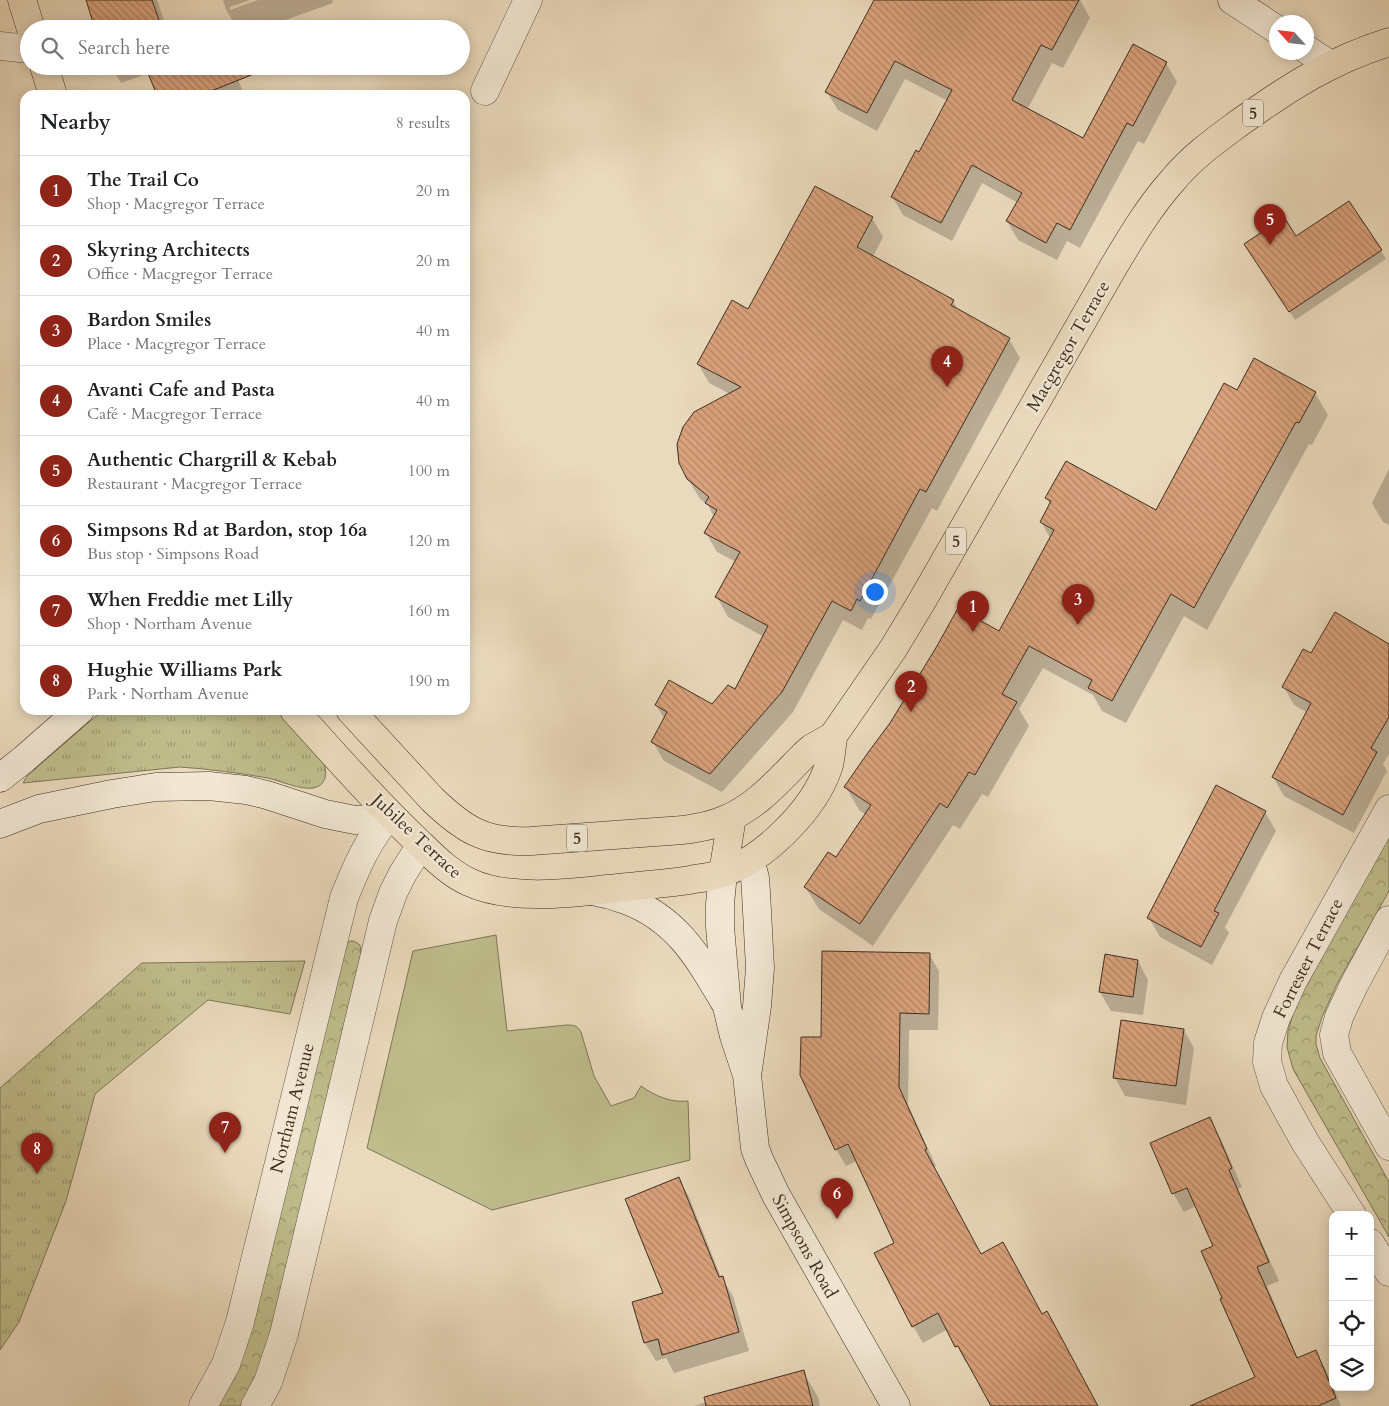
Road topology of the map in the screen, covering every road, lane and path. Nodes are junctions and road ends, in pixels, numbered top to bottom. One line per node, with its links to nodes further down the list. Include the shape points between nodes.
1 (22, 0): 4 (highway)
2 (528, 0): 13 (street)
3 (1232, 0): 5 (street)
4 (28, 20)
5 (1269, 24)
6 (1389, 42): 10 (highway, Macgregor Terrace / 5)
7 (0, 46): 8 (street)
8 (20, 48)
9 (1314, 54): 10 (street)
10 (1330, 65): 17 (highway, Macgregor Terrace / 5, via 1297,83 1196,156 1173,179 1143,218 894,649)
11 (47, 75): 12 (highway)
12 (51, 90)
13 (485, 91)
14 (74, 715): 18 (street)
15 (299, 715): 21 (highway, Jubilee Terrace / 5)
16 (355, 715): 19 (highway, Jubilee Terrace / 5)
17 (834, 736): 22 (highway, Macgregor Terrace / 5, via 812,748 752,806); 25 (highway, Macgregor Terrace / 5, via 828,766 817,790 789,828)
18 (0, 778)
19 (432, 799): 21 (highway); 22 (highway, Jubilee Terrace / 5, via 469,830 519,842 683,830); 24 (highway)
20 (1389, 809): 32 (street, Forrester Terrace, via 1293,981 1268,1043 1267,1062 1274,1086)
21 (387, 811): 23 (street, via 368,819 355,820 246,790 209,786 156,787 39,809); 24 (highway, Jubilee Terrace / 5); 35 (street, Northam Avenue, via 344,898 240,1322 226,1364)
22 (734, 816): 25 (highway); 26 (highway)
23 (0, 824)
24 (421, 845): 27 (highway, Jubilee Terrace / 5, via 459,877 486,888 542,894); 36 (street, via 403,873 383,921 284,1334 268,1382)
25 (750, 860): 26 (highway, Jubilee Terrace / 5); 30 (street, Simpsons Road, via 756,892 760,968)
26 (723, 873): 27 (highway, Jubilee Terrace / 5); 29 (street, Simpsons Road, via 720,927)
27 (590, 891): 29 (street, via 636,903 662,918 690,947)
28 (1389, 920): 31 (street, via 1354,985 1334,1035 1337,1053)
29 (727, 1007): 30 (street, Simpsons Road)
30 (747, 1076): 37 (street, Simpsons Road, via 759,1159 776,1195)
31 (1389, 1146)
32 (1349, 1211)
33 (1374, 1249): 34 (street)
34 (1389, 1272)
35 (203, 1406)
36 (255, 1406)
37 (896, 1406)

